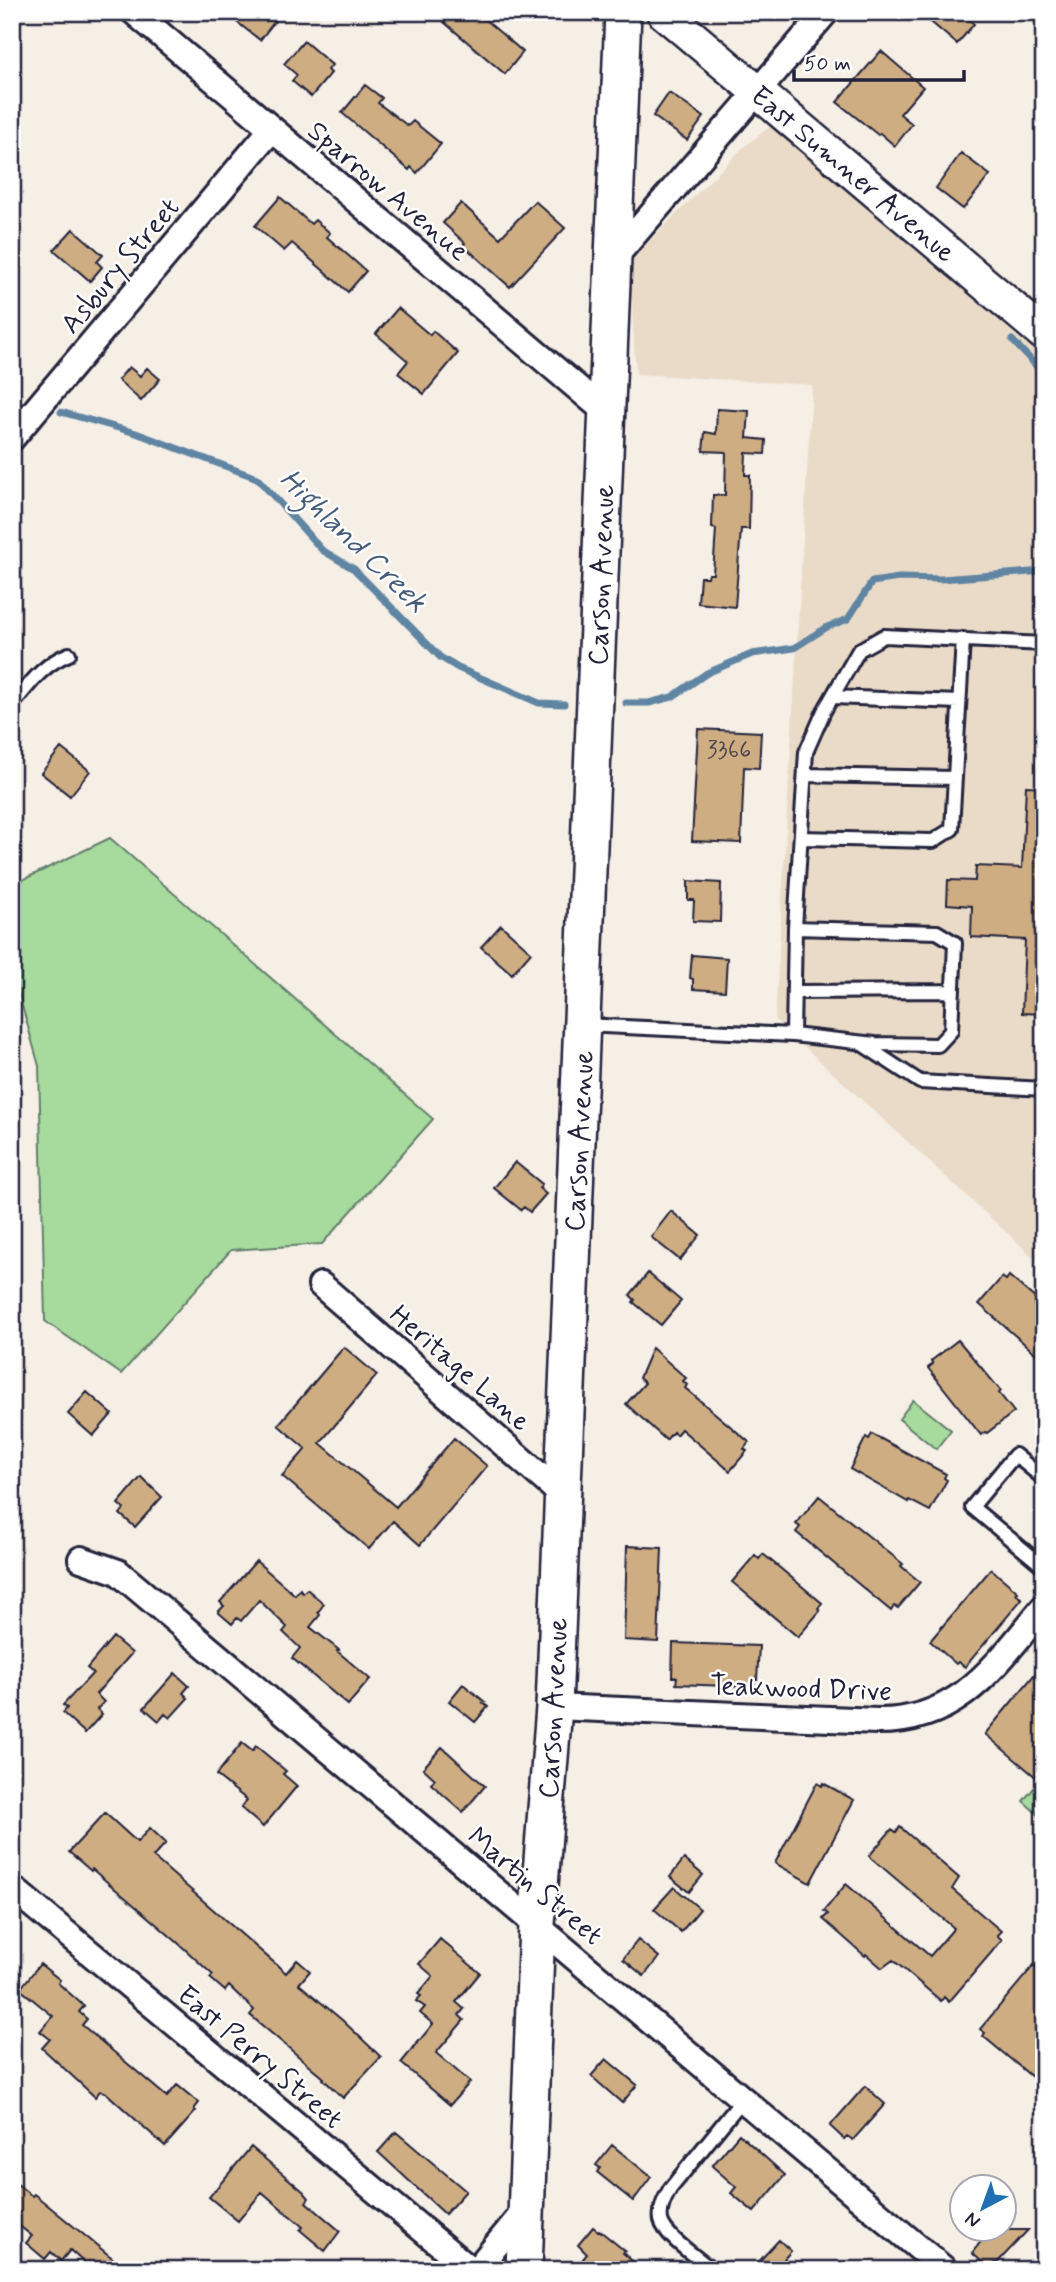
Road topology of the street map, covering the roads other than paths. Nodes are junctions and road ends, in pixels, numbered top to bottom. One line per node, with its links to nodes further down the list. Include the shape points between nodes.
1 (134, 12): 6 (street, Sparrow Avenue)
2 (623, 12): 7 (main road, Carson Avenue)
3 (663, 12): 5 (street, East Sumner Avenue)
4 (826, 12): 5 (street)
5 (758, 92): 7 (street); 8 (street, East Sumner Avenue)
6 (271, 130): 9 (street, Sparrow Avenue); 10 (street, Asbury Street)
7 (614, 258): 9 (main road, Carson Avenue)
8 (1044, 334)
9 (606, 412): 24 (main road, Carson Avenue)
10 (12, 438)
11 (963, 639): 12 (lane); 15 (lane, via 884,636 859,650); 16 (lane)
12 (1039, 644): 14 (lane)
13 (69, 653): 17 (lane, via 42,670)
14 (1044, 656)
15 (832, 697): 16 (lane); 18 (lane, via 806,752)
16 (959, 702): 19 (lane)
17 (12, 705)
18 (805, 775): 19 (lane); 20 (lane)
19 (955, 778): 20 (lane, via 953,830 933,841)
20 (801, 838): 21 (lane)
21 (795, 928): 22 (lane, via 937,932 955,943); 23 (lane)
22 (953, 991): 23 (lane); 26 (lane, via 951,1031 938,1045)
23 (794, 992): 25 (lane)
24 (583, 1025): 25 (lane); 30 (main road, Carson Avenue)
25 (793, 1035): 26 (lane)
26 (859, 1042): 27 (lane, via 920,1082)
27 (1044, 1089)
28 (321, 1285): 30 (street, Heritage Lane)
29 (1044, 1479): 32 (lane, via 1015,1455 972,1507)
30 (562, 1495): 34 (main road, Carson Avenue)
31 (81, 1559): 36 (street, Martin Street, via 118,1572)
32 (1044, 1567)
33 (1044, 1606): 34 (street, Teakwood Drive, via 974,1687 948,1705 897,1722)
34 (554, 1707): 36 (main road, Carson Avenue)
35 (12, 1888): 39 (street, East Perry Street)
36 (537, 1924): 37 (street, Martin Street); 38 (main road, Carson Avenue)
37 (743, 2099): 41 (lane, via 663,2202 661,2220 668,2233); 42 (street, Martin Street)
38 (527, 2208): 39 (street); 40 (main road, Carson Avenue)
39 (474, 2270)
40 (524, 2270)
41 (712, 2270)
42 (945, 2270)

